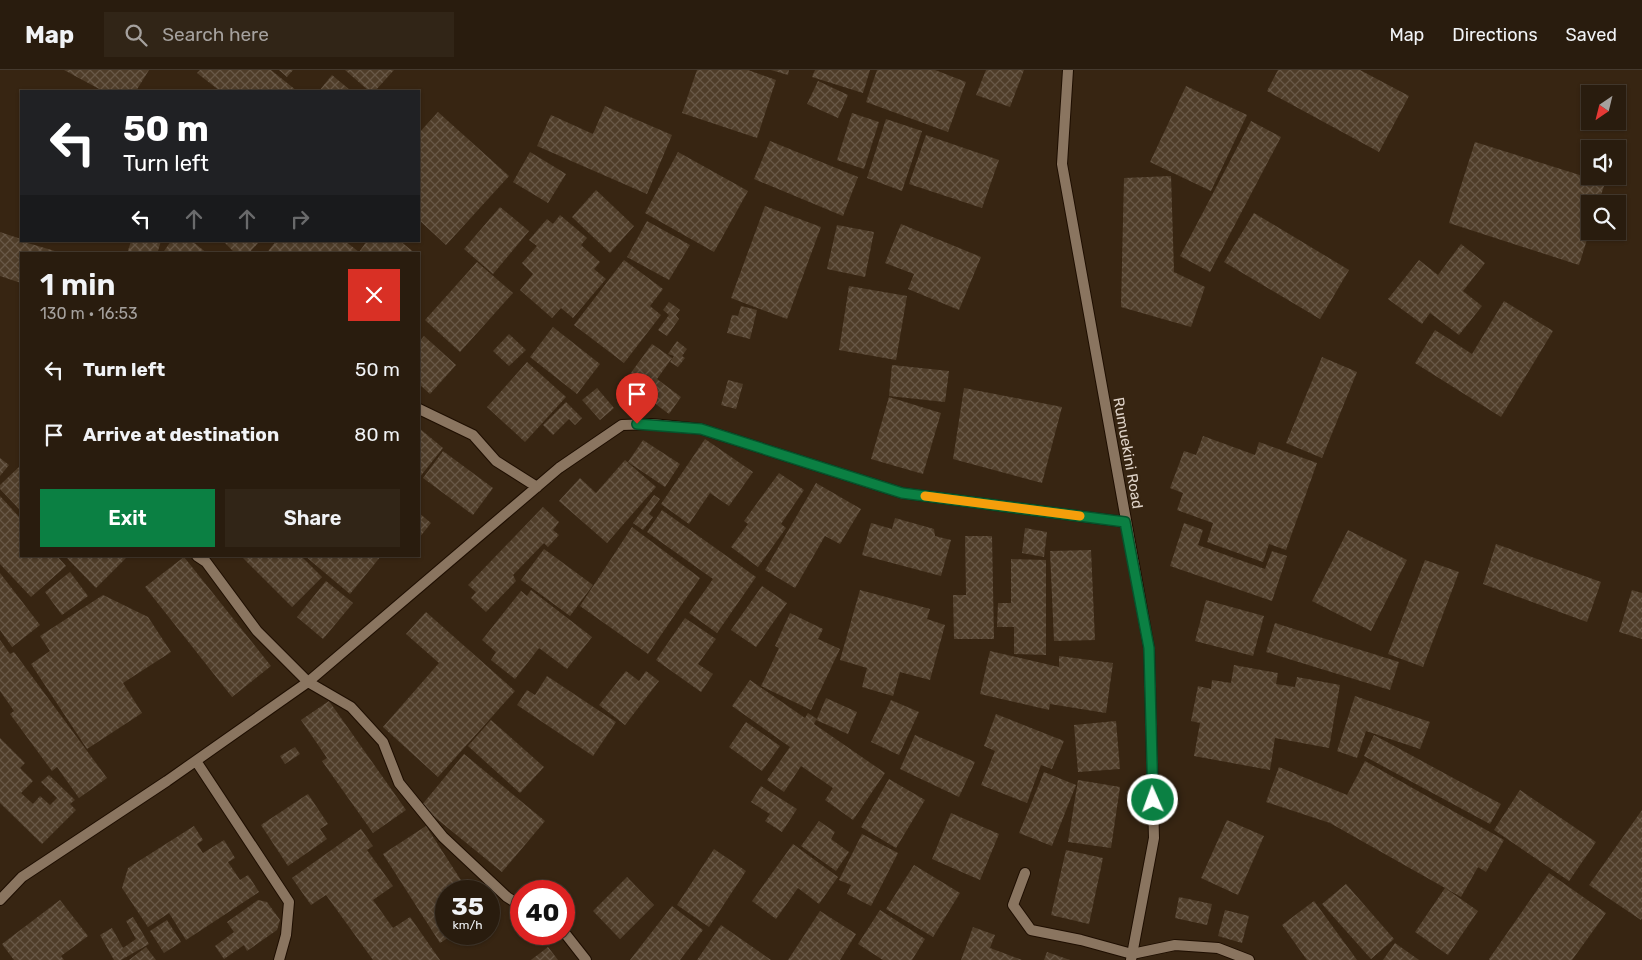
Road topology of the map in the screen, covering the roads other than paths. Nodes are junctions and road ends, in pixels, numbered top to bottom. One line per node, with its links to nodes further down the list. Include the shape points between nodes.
1 (1068, 70): 4 (street, Rumuekini Road, via 1062,164)
2 (420, 409): 3 (street, via 473,435 496,462)
3 (537, 487): 4 (street, via 622,425 652,424 701,429 902,493); 6 (street)
4 (1125, 522): 12 (street, Rumuekini Road, via 1149,648 1154,838)
5 (198, 557): 6 (street, via 206,562 257,631)
6 (308, 682): 7 (street); 9 (street, via 351,707 384,742 399,783 443,837)
7 (196, 761): 10 (street, via 22,877); 13 (street, via 289,902 286,935)
8 (1025, 873): 12 (street, via 1012,905 1031,930 1081,940)
9 (510, 899)
10 (0, 900)
11 (574, 945): 14 (street)
12 (1132, 957): 15 (street, via 1175,945 1218,948)
13 (279, 960)
14 (586, 960)
15 (1249, 960)

